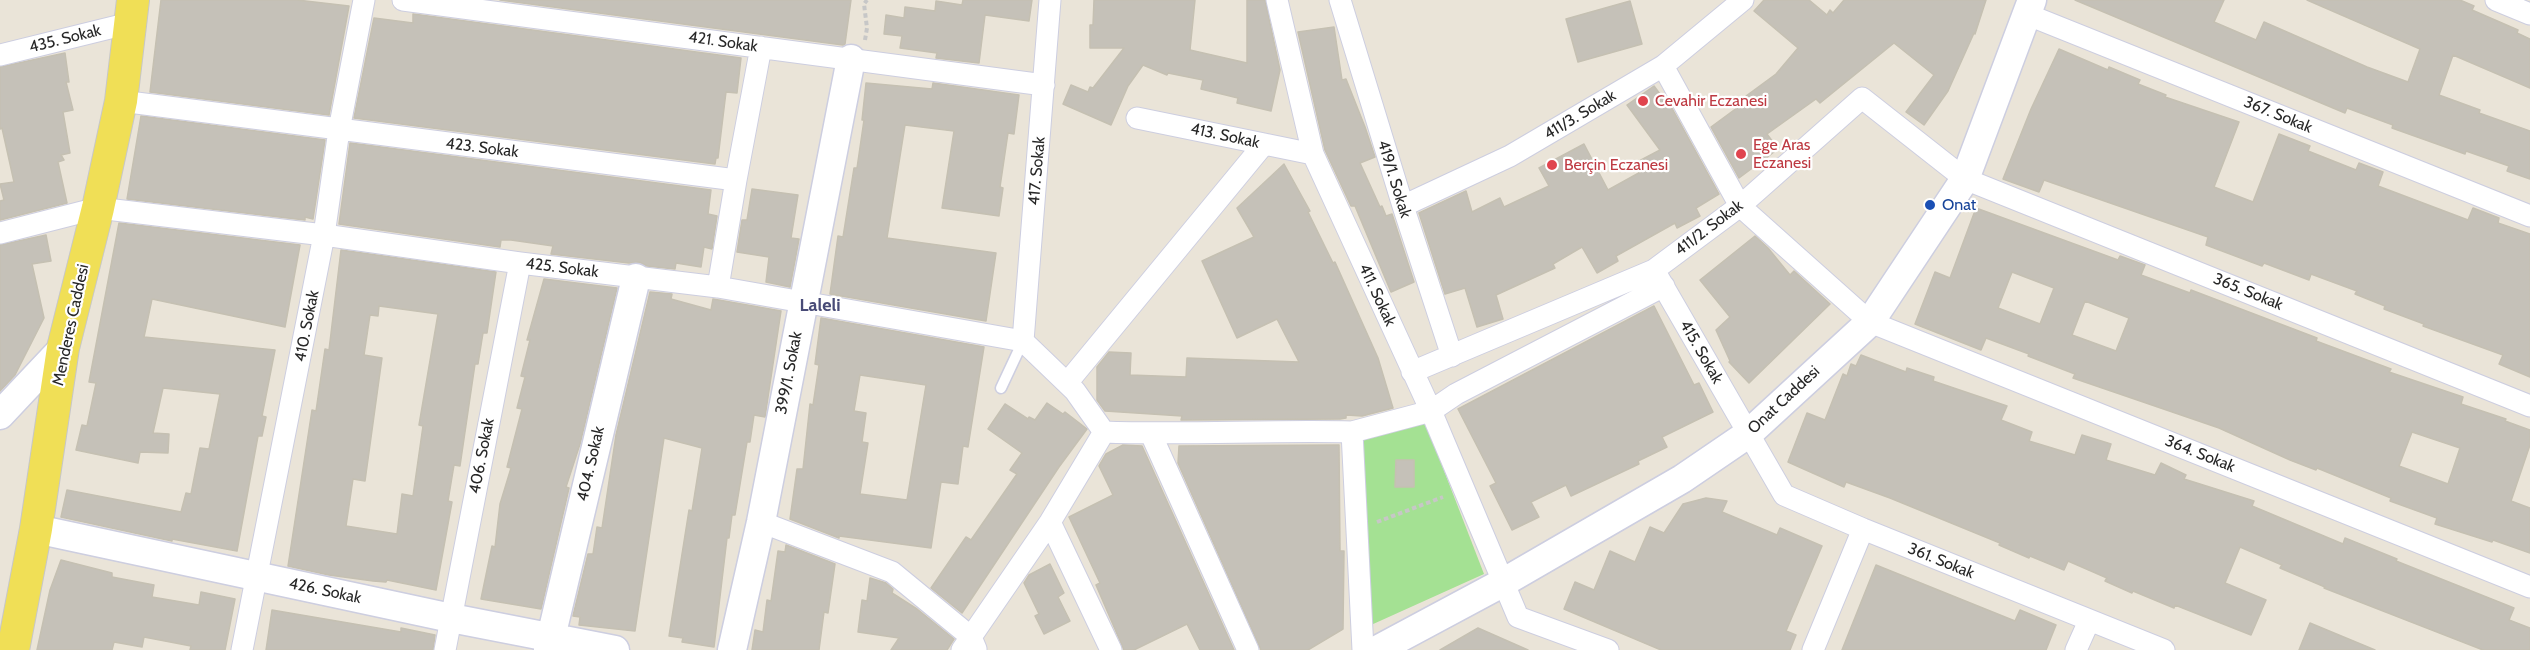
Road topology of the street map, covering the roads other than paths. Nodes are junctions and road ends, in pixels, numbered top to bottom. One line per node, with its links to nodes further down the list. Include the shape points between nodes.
1 (364, 0): 18 (street, 410. Sokak)
2 (403, 0): 11 (street, 421. Sokak)
3 (1050, 0): 15 (street, 417. Sokak)
4 (1277, 0): 20 (street, 411. Sokak)
5 (1340, 0): 23 (street, 419/1. Sokak)
6 (1743, 0): 14 (street, 411/3. Sokak)
7 (2496, 0): 10 (street)
8 (2029, 7): 21 (street, Onat Caddesi); 26 (street, 367. Sokak)
9 (132, 11): 12 (street, 435. Sokak); 16 (main road, Menderes Caddesi)
10 (2530, 14)
11 (761, 47): 13 (street, 421. Sokak); 22 (street)
12 (0, 55)
13 (856, 60): 15 (street, 421. Sokak); 33 (street, 399/1. Sokak)
14 (1663, 66): 23 (street, 411/3. Sokak, via 1510,156); 24 (street, 364. Sokak)
15 (1044, 85): 35 (street, 417. Sokak)
16 (121, 101): 18 (street, 423. Sokak); 25 (main road, Menderes Caddesi)
17 (1137, 118): 19 (street, 413. Sokak)
18 (339, 130): 22 (street, 423. Sokak); 28 (street, 410. Sokak)
19 (1264, 144): 20 (street, 413. Sokak); 39 (street)
20 (1312, 154): 38 (street, 411. Sokak)
21 (1965, 179): 24 (street, 411/2. Sokak, via 1862,98); 34 (street, Onat Caddesi); 42 (street, 365. Sokak)
22 (736, 180): 32 (street)
23 (1402, 206): 37 (street, 419/1. Sokak)
24 (1740, 206): 31 (street, 411/2. Sokak); 34 (street, 364. Sokak)
25 (98, 208): 27 (street); 28 (street, 425. Sokak); 36 (main road, Menderes Caddesi)
26 (2530, 216)
27 (0, 233)
28 (324, 235): 29 (street, 425. Sokak); 53 (street, 410. Sokak)
29 (520, 263): 30 (street, 425. Sokak); 56 (street, 406. Sokak)
30 (636, 278): 32 (street, 425. Sokak); 58 (street, 404. Sokak)
31 (1659, 278): 37 (street, 411/2. Sokak); 43 (street); 48 (street, 415. Sokak)
32 (718, 287): 33 (street, 425. Sokak)
33 (803, 300): 35 (street, 425. Sokak); 49 (street, 399/1. Sokak)
34 (1870, 322): 48 (street, Onat Caddesi); 55 (street, 364. Sokak)
35 (1023, 341): 39 (street); 40 (lane)
36 (63, 348): 41 (street); 51 (main road, Menderes Caddesi)
37 (1452, 356): 38 (street, 411/2. Sokak)
38 (1412, 372): 43 (street, 411. Sokak)
39 (1067, 383): 45 (street)
40 (1001, 388)
41 (10, 396): 44 (street)
42 (2530, 406)
43 (1431, 411): 46 (street); 54 (street, 411. Sokak)
44 (0, 415)
45 (1104, 432): 47 (street); 50 (street)
46 (1352, 432): 47 (street); 67 (street)
47 (1150, 434): 66 (street)
48 (1748, 434): 52 (street, 361. Sokak, via 1785,495); 54 (street, Onat Caddesi, via 1682,479)
49 (760, 522): 59 (street, via 892,572); 64 (street, 399/1. Sokak)
50 (1050, 522): 59 (street); 65 (street)
51 (36, 529): 53 (street, 426. Sokak); 60 (main road, Menderes Caddesi)
52 (1863, 530): 57 (street, 361. Sokak); 70 (street)
53 (258, 577): 56 (street, 426. Sokak); 61 (street, 410. Sokak)
54 (1504, 582): 68 (street, Onat Caddesi); 69 (street, 411. Sokak, via 1518,617)
55 (2530, 586)
56 (451, 618): 58 (street, 426. Sokak); 62 (street, 406. Sokak)
57 (2089, 621): 71 (street); 72 (street, 361. Sokak)
58 (549, 644): 63 (street, 426. Sokak)
59 (970, 646)
60 (13, 650)
61 (242, 650)
62 (445, 650)
63 (615, 650)
64 (732, 650)
65 (1111, 650)
66 (1248, 650)
67 (1363, 650)
68 (1377, 650)
69 (1608, 650)
70 (1812, 650)
71 (2076, 650)
72 (2164, 650)

